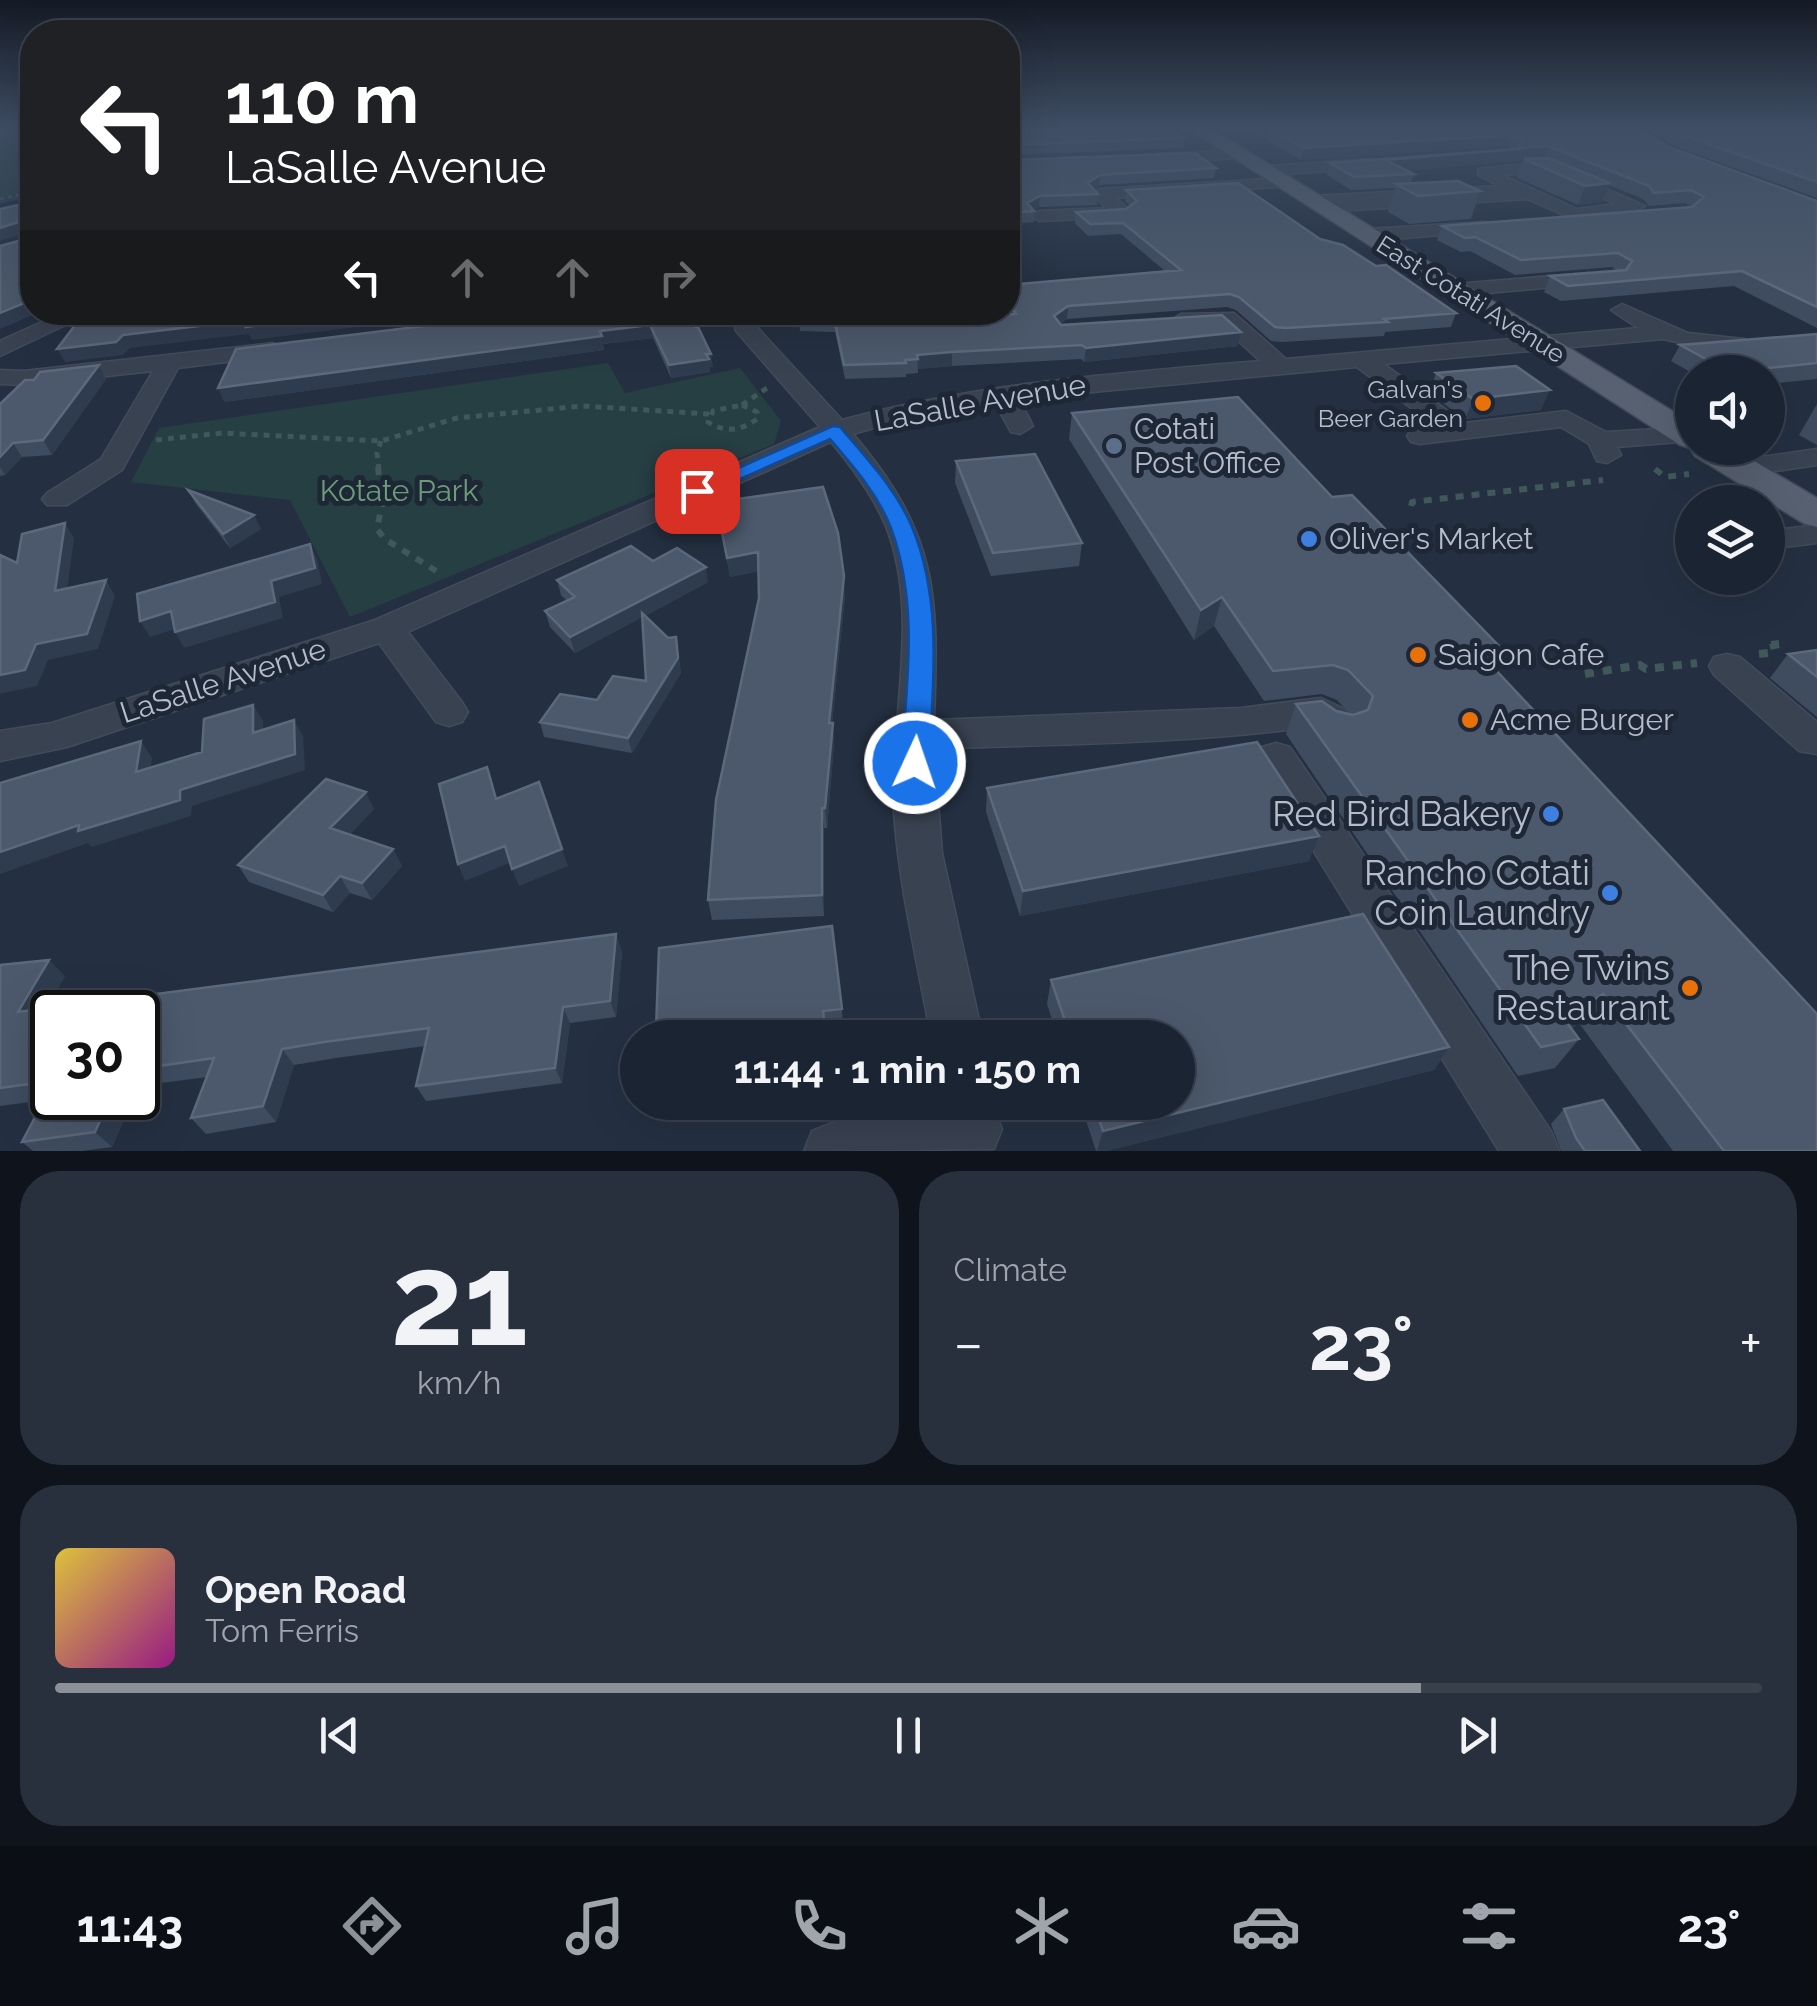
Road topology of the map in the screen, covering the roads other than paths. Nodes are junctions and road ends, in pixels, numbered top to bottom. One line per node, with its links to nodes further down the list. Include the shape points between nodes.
1 (1216, 183): 7 (street, via 1099,194 1127,217)
2 (1284, 183): 5 (main road, East Cotati Avenue)
3 (1505, 183): 5 (street, via 1519,190)
4 (1581, 183): 5 (street, via 1636,206 1576,215 1530,194)
5 (1318, 204): 10 (main road, East Cotati Avenue)
6 (1648, 215): 8 (street)
7 (1039, 216)
8 (1553, 222)
9 (1496, 226): 10 (street)
10 (1368, 236): 12 (main road, East Cotati Avenue)
11 (1612, 277): 12 (street)
12 (1455, 290): 18 (main road, East Cotati Avenue)
13 (1622, 310): 17 (street)
14 (1166, 322): 24 (street, via 1226,318)
15 (54, 325): 21 (street)
16 (744, 325): 28 (street)
17 (1660, 333): 18 (street, LaSalle Avenue); 19 (street, via 1725,346)
18 (1539, 342): 22 (street, LaSalle Avenue); 30 (main road, East Cotati Avenue)
19 (1770, 344)
20 (303, 346): 23 (street)
21 (0, 349)
22 (1362, 359): 24 (street, LaSalle Avenue); 29 (street)
23 (169, 363): 25 (street); 36 (street, via 112,464)
24 (1281, 366): 26 (street, LaSalle Avenue)
25 (0, 377)
26 (1003, 393): 27 (street); 28 (street, LaSalle Avenue)
27 (1020, 426)
28 (833, 431): 40 (street, LaSalle Avenue); 44 (street, via 875,480 901,527 918,593)
29 (1459, 432): 31 (street); 32 (street, via 1566,419 1605,459)
30 (1675, 435)
31 (1420, 436)
32 (1675, 450)
33 (1817, 457): 35 (street)
34 (1734, 465): 35 (main road, East Cotati Avenue)
35 (1741, 468): 37 (main road, East Cotati Avenue)
36 (58, 499)
37 (1817, 516)
38 (1817, 534): 39 (street)
39 (1785, 538)
40 (387, 628): 42 (street); 46 (street, LaSalle Avenue, via 53,737)
41 (1731, 661): 45 (street)
42 (449, 712)
43 (1339, 729): 44 (street, via 1321,712 1240,722)
44 (916, 735): 48 (street, via 914,792)
45 (1813, 741)
46 (0, 746)
47 (1276, 758): 51 (street)
48 (954, 1020)
49 (974, 1128): 50 (street)
50 (832, 1151)
51 (1530, 1151)

